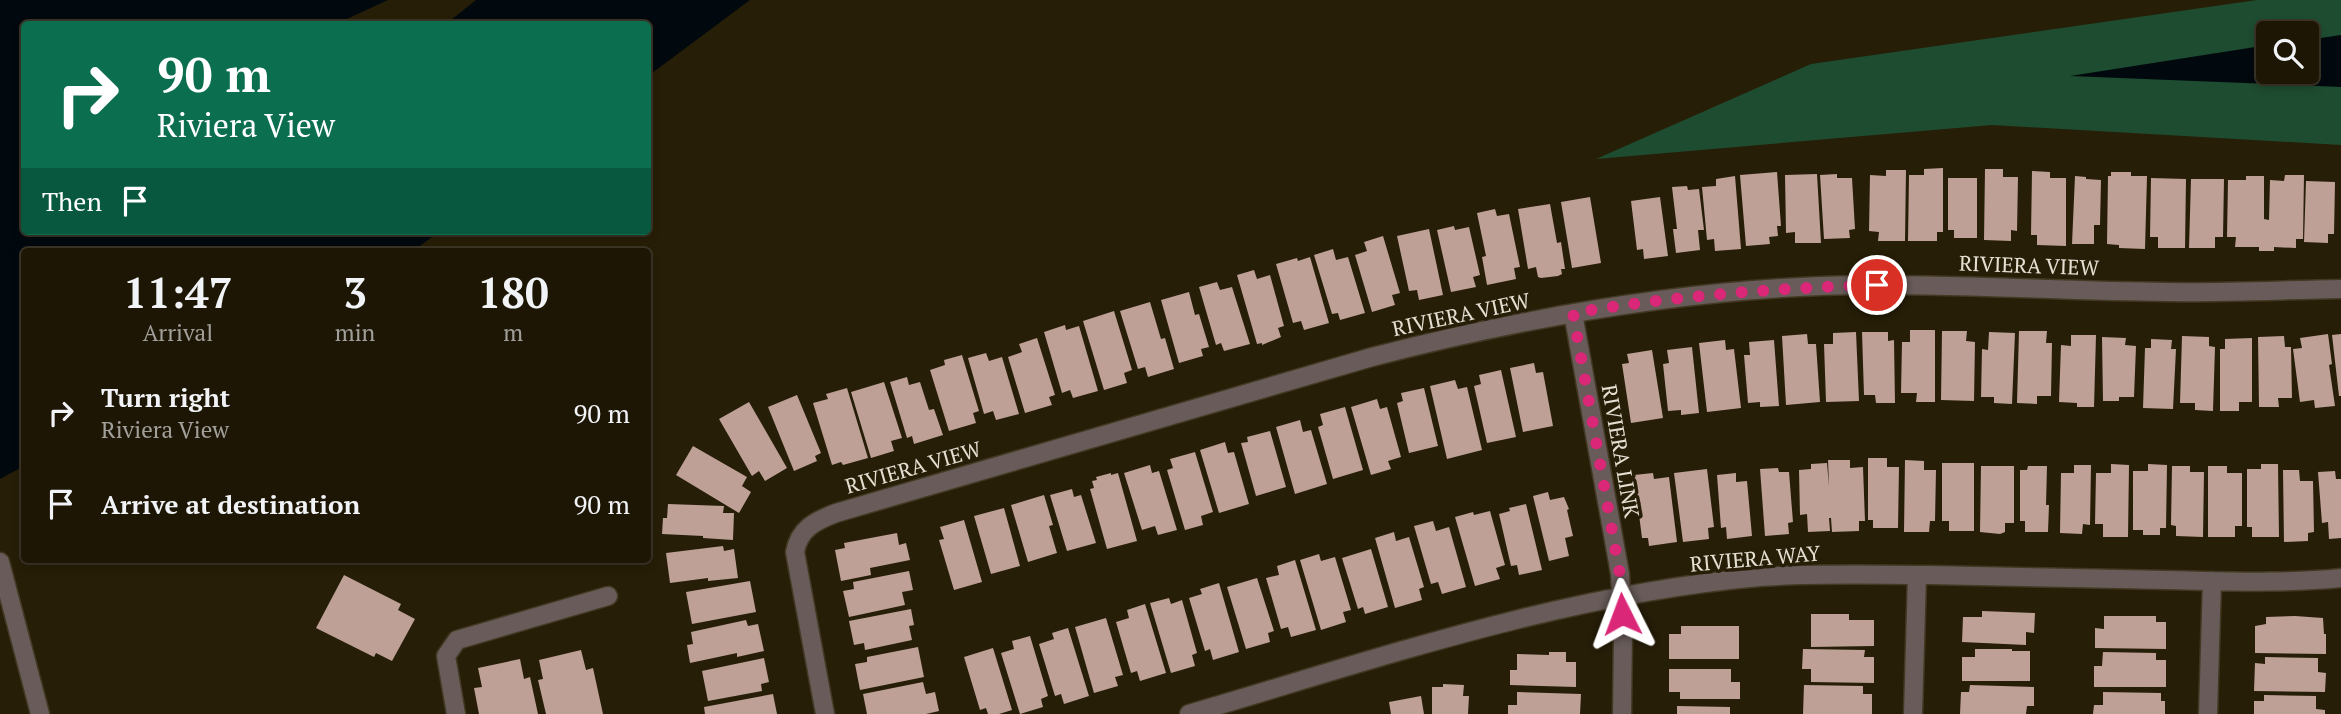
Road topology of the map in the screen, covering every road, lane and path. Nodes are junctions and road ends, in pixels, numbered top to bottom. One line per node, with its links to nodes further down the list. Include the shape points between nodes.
1 (2341, 289): 2 (street, RIVIERA VIEW, via 2166,292 1820,286 1701,295)
2 (1573, 313): 8 (street, RIVIERA LINK); 11 (street, RIVIERA VIEW, via 1372,357 816,521 800,536 795,552)
3 (0, 562): 9 (street)
4 (1917, 575): 6 (street, RIVIERA WAY); 8 (street, RIVIERA WAY, via 1760,577); 14 (street)
5 (2341, 578): 6 (street, RIVIERA WAY)
6 (2211, 581): 15 (street)
7 (608, 596): 10 (street, via 457,640 446,656)
8 (1621, 597): 12 (street, RIVIERA WAY, via 1495,625); 13 (street, RIVIERA LINK)
9 (40, 714)
10 (456, 714)
11 (825, 714)
12 (1189, 714)
13 (1622, 714)
14 (1913, 714)
15 (2208, 714)

